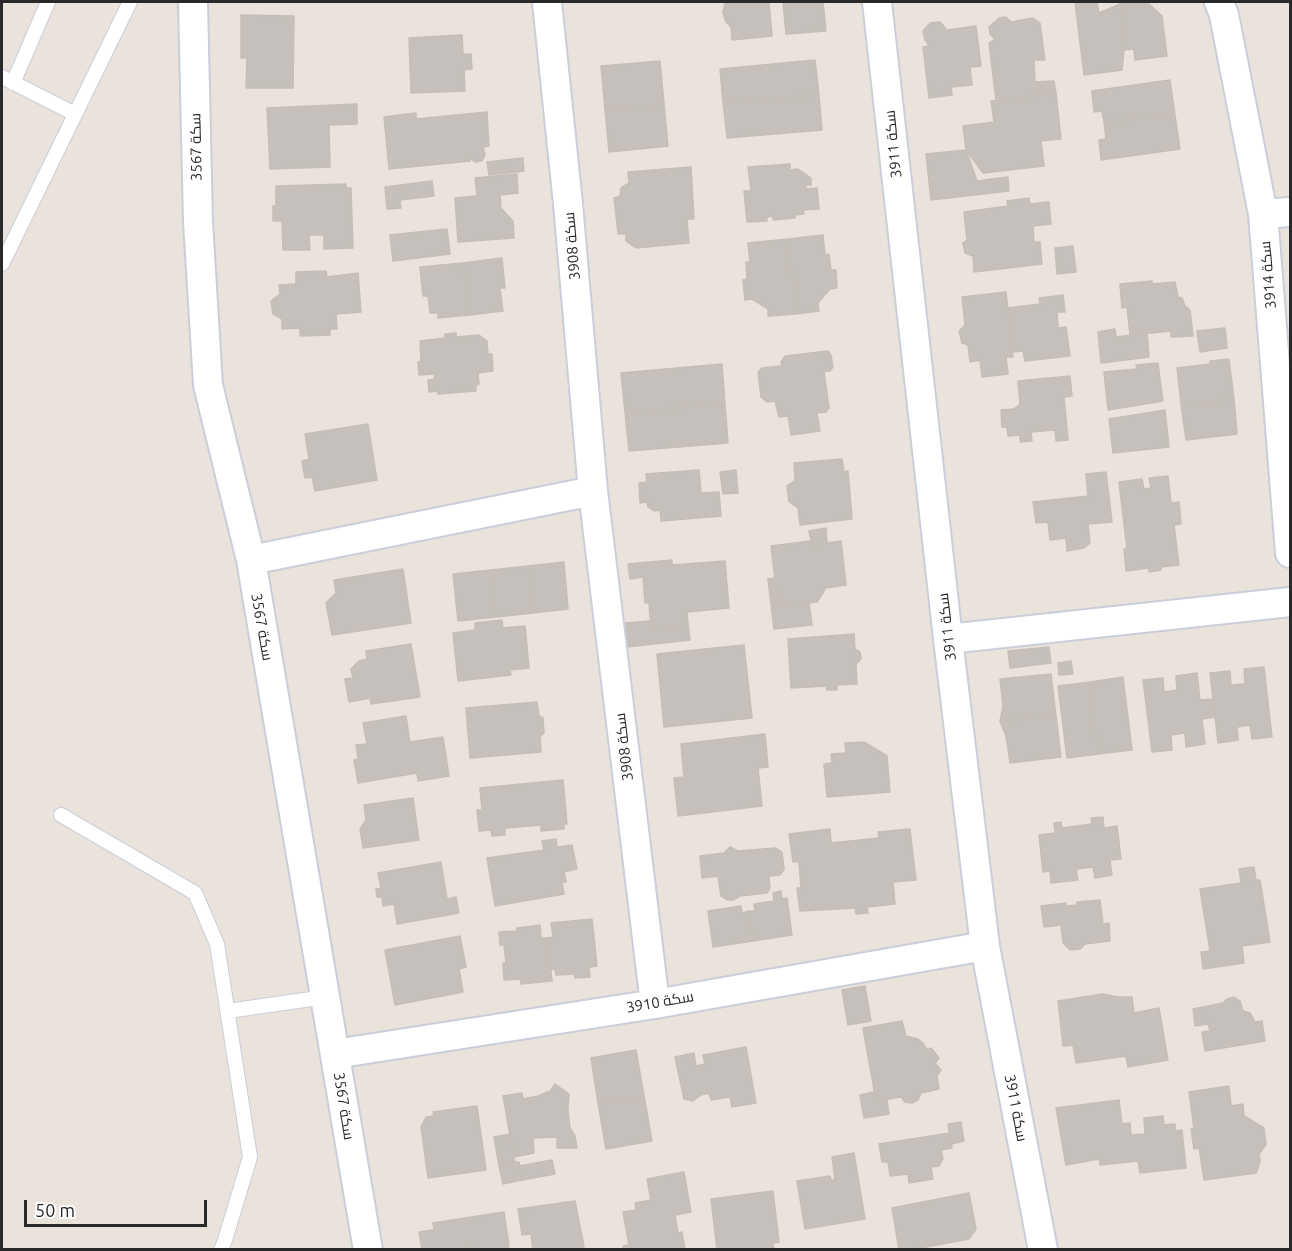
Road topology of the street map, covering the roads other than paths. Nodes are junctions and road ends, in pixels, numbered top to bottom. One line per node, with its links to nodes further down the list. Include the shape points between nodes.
1 (48, 2): 7 (lane)
2 (130, 2): 8 (lane)
3 (193, 2): 14 (street, سكة 3567, via 198,222 208,385)
4 (547, 2): 12 (street, سكة 3908)
5 (877, 2): 16 (street, سكة 3911)
6 (1219, 2): 9 (street, سكة 3914)
7 (7, 80): 8 (lane)
8 (75, 114): 10 (lane)
9 (1277, 212): 13 (street, سكة 3914)
10 (5, 248): 11 (lane)
11 (2, 264)
12 (593, 491): 14 (street); 20 (street, سكة 3908)
13 (1290, 553)
14 (250, 560): 19 (street, سكة 3567)
15 (1290, 602): 16 (street)
16 (948, 639): 18 (street, سكة 3911)
17 (61, 815): 21 (lane, via 195,893 217,944)
18 (985, 946): 20 (street, سكة 3910); 25 (street, سكة 3911)
19 (325, 997): 21 (lane); 22 (street, سكة 3567)
20 (655, 1004): 22 (street, سكة 3910)
21 (228, 1011): 23 (lane, via 250,1156)
22 (335, 1054): 24 (street, سكة 3567)
23 (220, 1250)
24 (368, 1250)
25 (1043, 1250)

